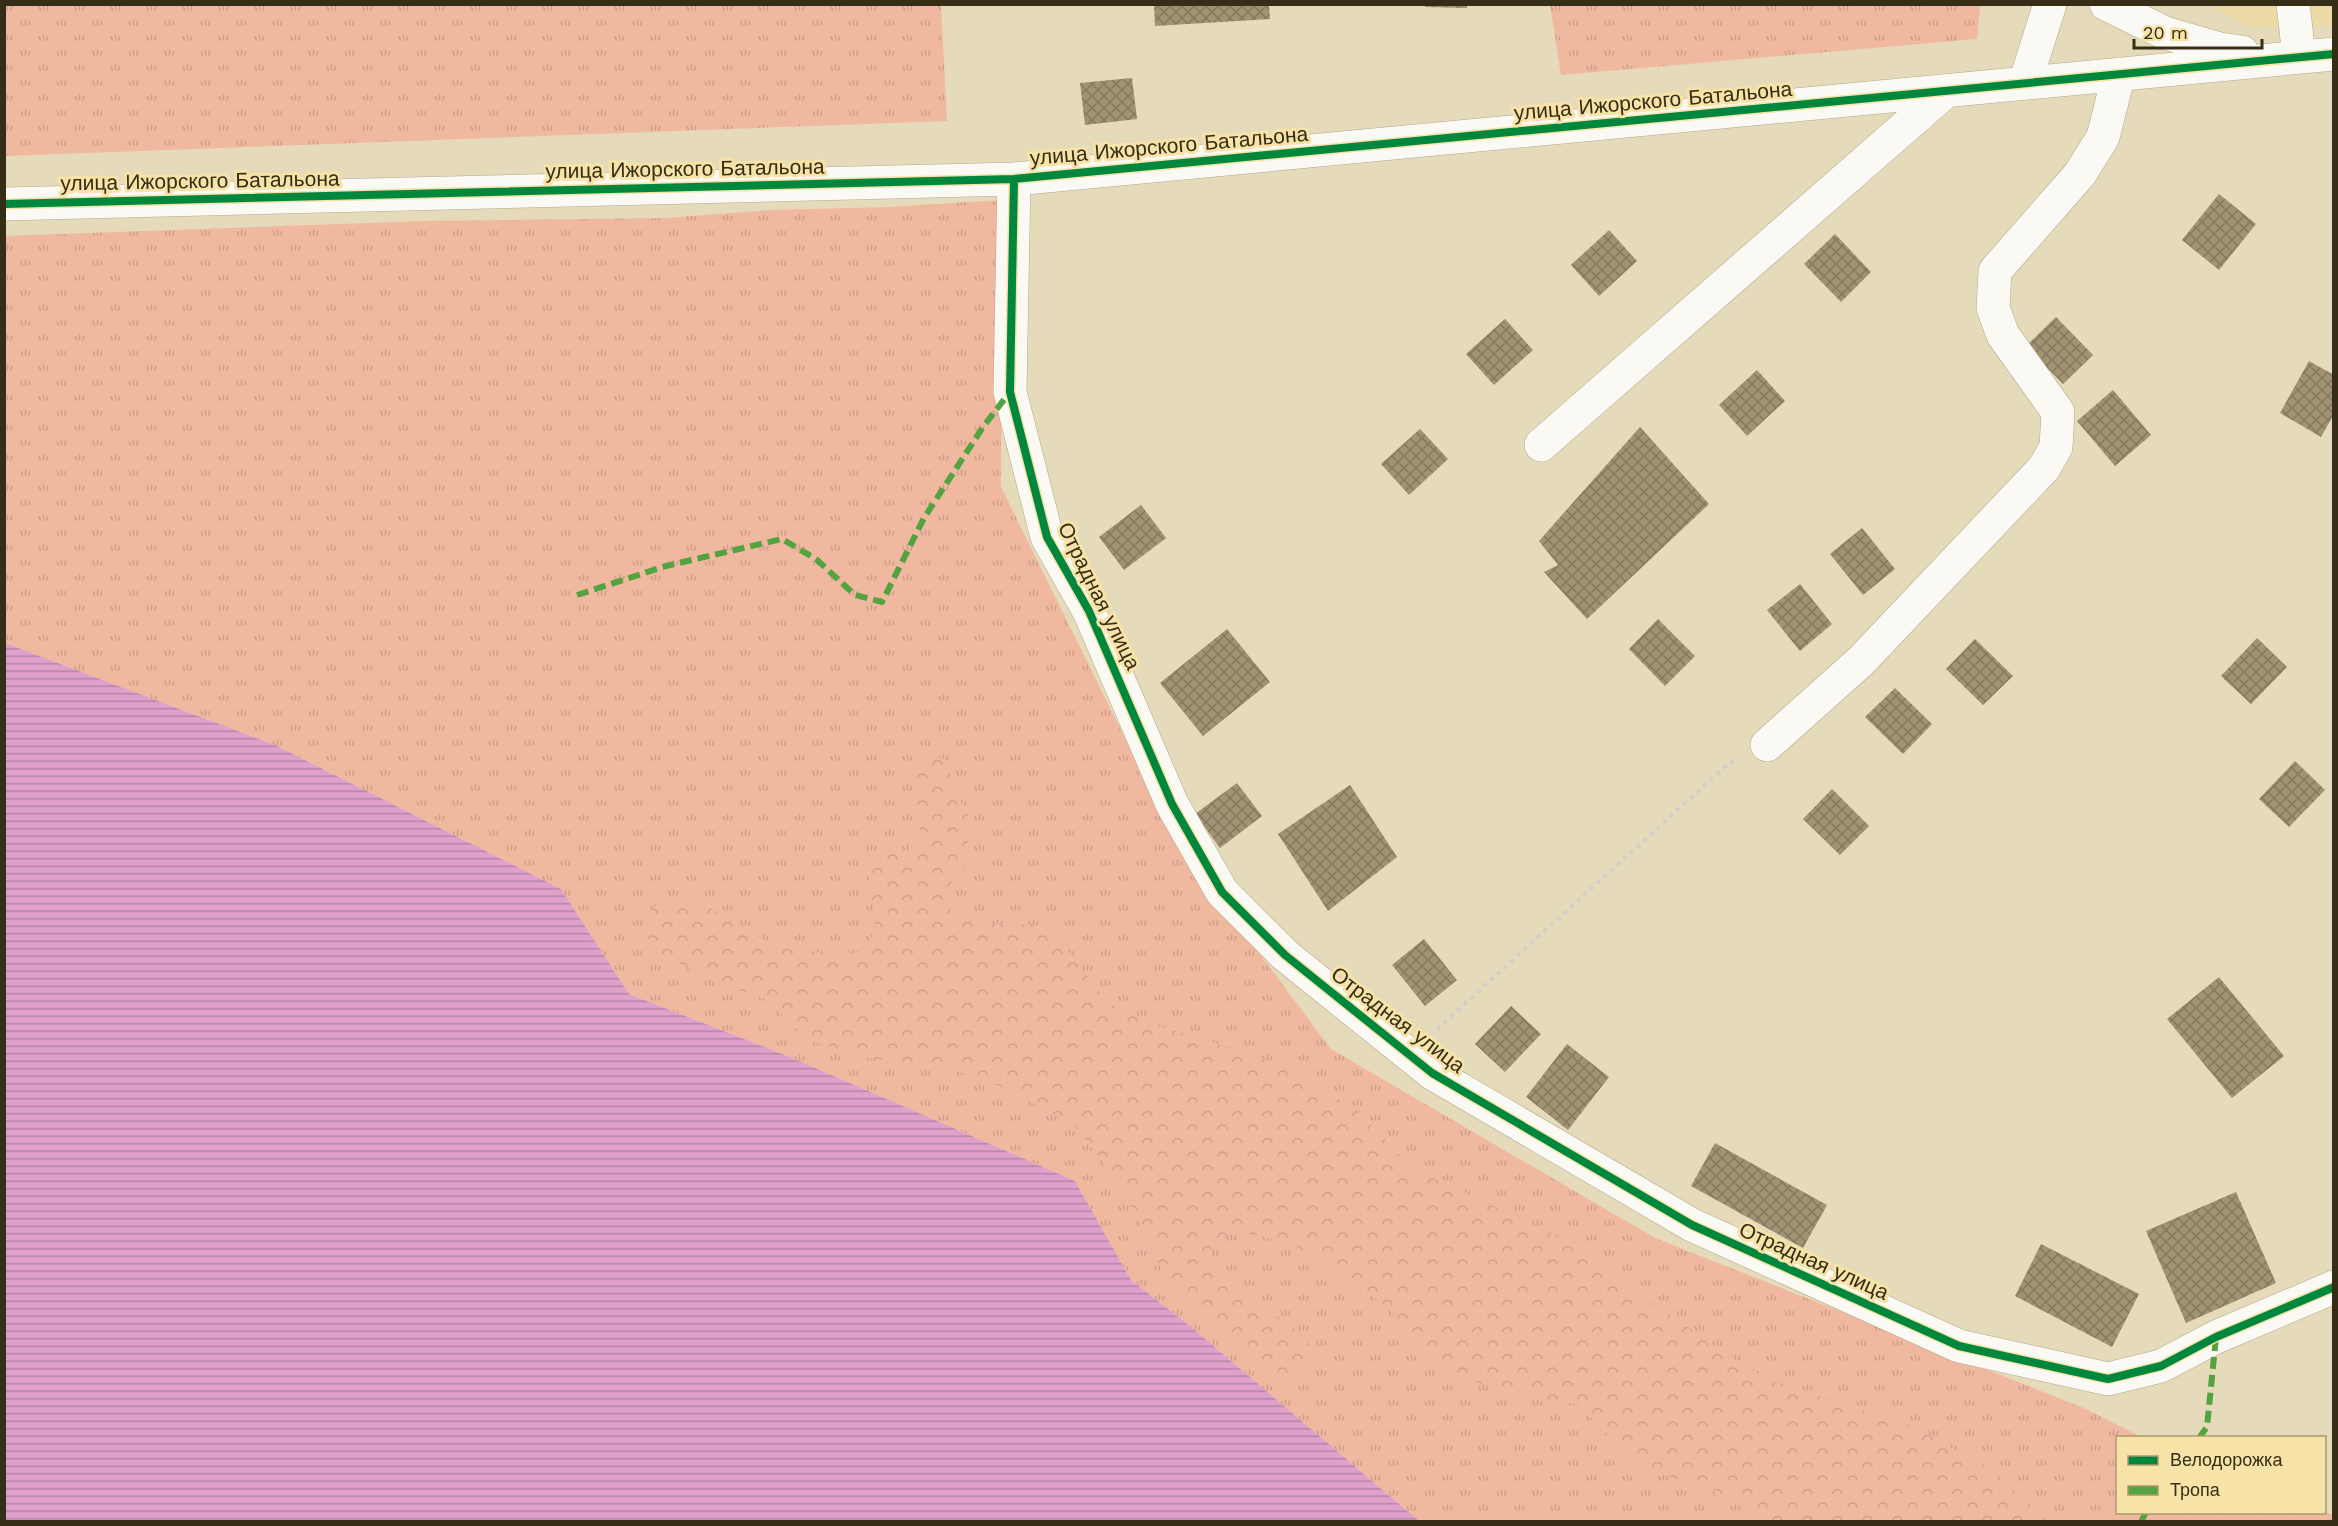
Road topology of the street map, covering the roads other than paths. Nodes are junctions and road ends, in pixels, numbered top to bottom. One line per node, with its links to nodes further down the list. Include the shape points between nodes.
1 (2050, 4): 7 (street)
2 (2106, 4): 5 (street, via 2165,33 2220,49)
3 (2293, 4): 5 (street)
4 (2334, 54): 5 (street, улица Ижорского Батальона)
5 (2289, 57): 6 (street, улица Ижорского Батальона)
6 (2119, 74): 7 (street, улица Ижорского Батальона); 12 (street, via 2103,137 2080,174 1995,271 1993,308 2003,335 2058,412 2056,447 2044,468 1861,661)
7 (2025, 83): 8 (street, улица Ижорского Батальона)
8 (1945, 92): 9 (street, улица Ижорского Батальона); 11 (street)
9 (1014, 179): 10 (street, улица Ижорского Батальона); 13 (street, Отрадная улица, via 1010,392 1047,537 1089,611 1172,804 1222,892 1285,955 1432,1073 1692,1225 1959,1346 2108,1379 2161,1366 2216,1337)
10 (4, 204)
11 (1541, 445)
12 (1767, 745)
13 (2334, 1287)

